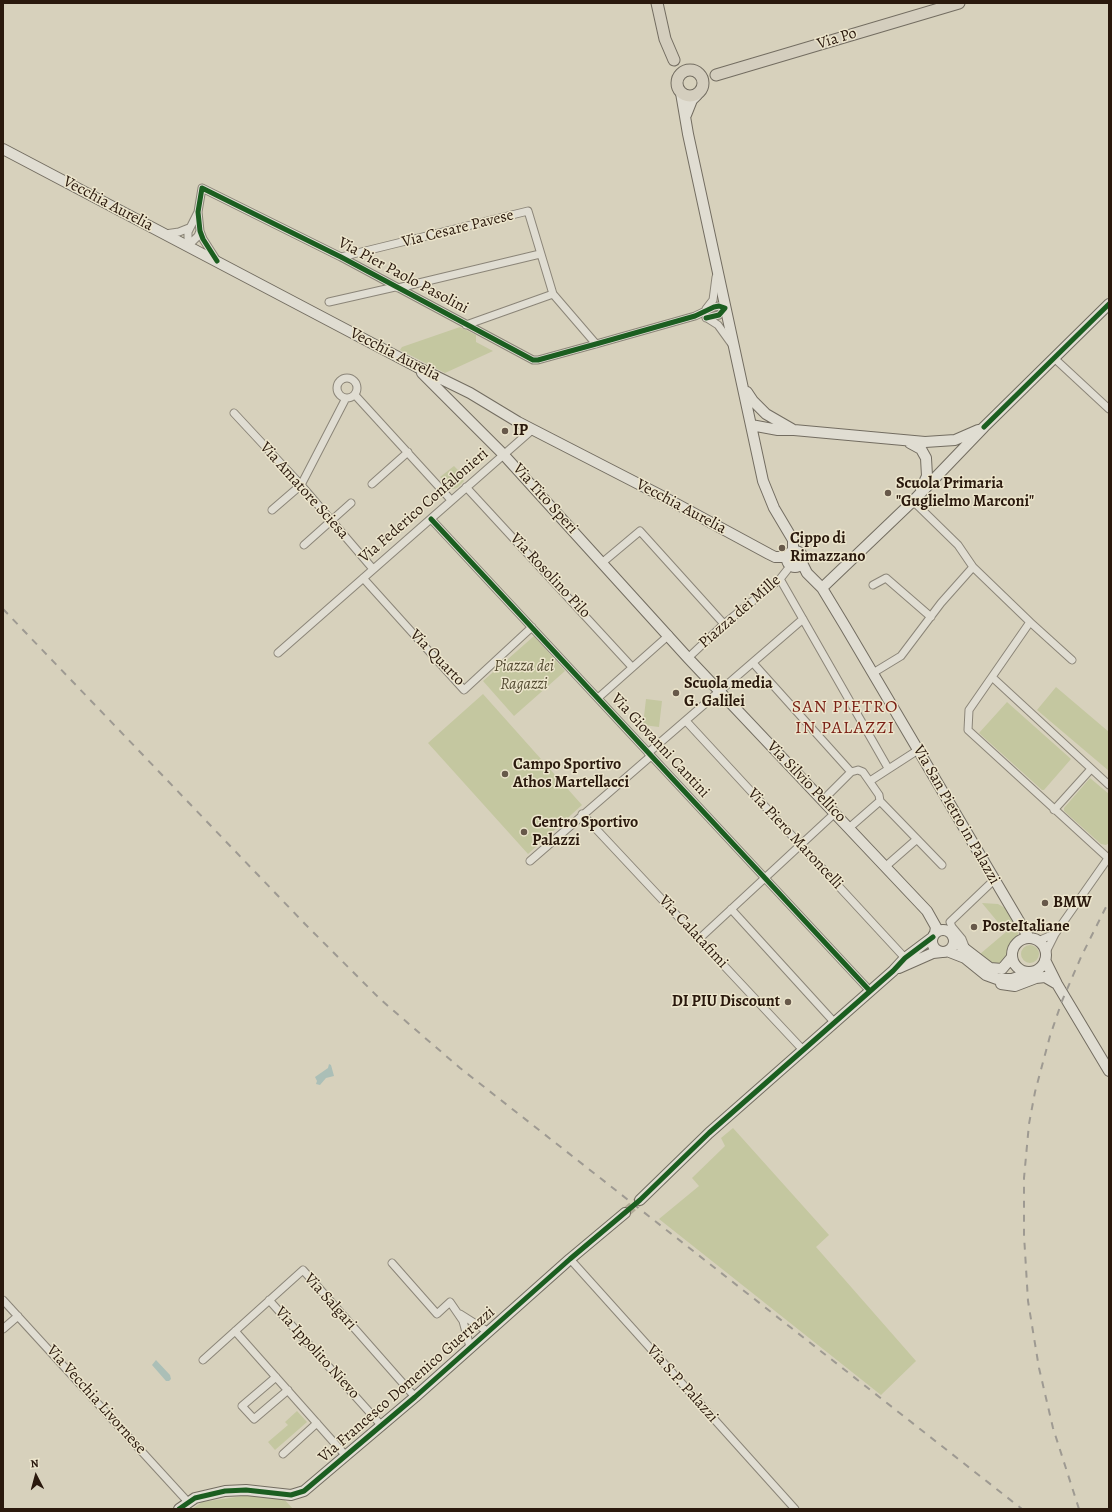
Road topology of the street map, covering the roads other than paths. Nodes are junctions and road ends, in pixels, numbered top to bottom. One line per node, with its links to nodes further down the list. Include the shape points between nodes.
1 (657, 3): 3 (main road, via 665,39)
2 (959, 3): 5 (main road, Via Po)
3 (674, 60): 4 (main road); 6 (main road)
4 (693, 71): 5 (main road, Via Po); 6 (main road, via 683,73); 7 (main road, via 702,79)
5 (716, 75): 7 (main road, Via Po)
6 (678, 79): 8 (main road, via 677,87)
7 (700, 91): 8 (main road, via 688,96); 9 (main road, via 687,111)
8 (681, 93): 9 (main road)
9 (686, 121): 19 (main road)
10 (3, 149): 14 (main road, Vecchia Aurelia)
11 (198, 212): 12 (street); 13 (street); 17 (street, Via Pier Paolo Pasolini, via 202,188)
12 (189, 228): 14 (street); 15 (street)
13 (200, 231): 15 (street); 18 (street)
14 (165, 234): 15 (main road, Vecchia Aurelia)
15 (188, 246): 18 (main road, Vecchia Aurelia)
16 (540, 254): 17 (street, Via Cesare Pavese, via 528,211); 20 (street); 21 (street)
17 (341, 257): 20 (street, Via Pier Paolo Pasolini)
18 (217, 261): 30 (main road, Vecchia Aurelia)
19 (717, 269): 24 (main road); 25 (street, via 713,300)
20 (396, 287): 22 (street); 26 (street, Via Pier Paolo Pasolini)
21 (553, 294): 26 (street); 27 (street)
22 (329, 302)
23 (1109, 304): 29 (main road)
24 (725, 308): 25 (street, via 719,306); 28 (main road)
25 (705, 314): 27 (street, Via Pier Paolo Pasolini); 28 (street, via 718,325)
26 (466, 324): 27 (street, Via Pier Paolo Pasolini, via 533,360)
27 (596, 344)
28 (734, 347): 31 (main road)
29 (1054, 358): 36 (street); 40 (main road)
30 (417, 367): 32 (main road, Vecchia Aurelia); 35 (main road, Via Tito Speri)
31 (742, 383): 38 (main road, via 756,405); 39 (main road)
32 (470, 394): 35 (main road, via 459,398); 41 (main road, Vecchia Aurelia)
33 (355, 395): 34 (street); 34 (street, via 356,383 351,379 344,379 339,383 338,389 340,395); 44 (street)
34 (346, 398): 47 (street)
35 (460, 409): 45 (main road, Via Tito Speri)
36 (1109, 409)
37 (234, 413): 47 (street, Via Amatore Sciesa)
38 (775, 420): 39 (main road, via 765,419); 42 (main road)
39 (751, 423): 42 (main road, via 778,430); 56 (main road, via 767,494 793,540)
40 (984, 428): 43 (main road, via 955,440); 50 (main road)
41 (532, 429): 45 (street, Via Federico Confalonieri); 56 (main road, Vecchia Aurelia, via 775,557)
42 (794, 430): 43 (main road)
43 (903, 440): 50 (main road, via 921,449 928,466 923,486)
44 (408, 452): 46 (street); 49 (street)
45 (504, 454): 48 (street, Via Federico Confalonieri); 57 (main road, Via Tito Speri)
46 (372, 484)
47 (301, 485): 52 (street); 54 (street, Via Amatore Sciesa)
48 (466, 487): 49 (street, Via Federico Confalonieri); 75 (street, Via Rosolino Pilo)
49 (451, 500): 53 (street, Via Federico Confalonieri)
50 (913, 501): 59 (street, via 958,545); 64 (main road)
51 (351, 503): 54 (street)
52 (272, 510)
53 (432, 519): 60 (street, Via Federico Confalonieri); 69 (street, Via Giovanni Cantini)
54 (332, 520): 55 (street); 60 (street, Via Amatore Sciesa)
55 (304, 544)
56 (790, 558): 58 (main road, Vecchia Aurelia, via 797,567); 58 (main road, via 798,551 804,558); 62 (street, Piazza dei Mille)
57 (603, 562): 68 (street, via 640,531); 70 (main road, Via Tito Speri)
58 (802, 563): 64 (main road, via 807,573)
59 (973, 567): 65 (street); 67 (street)
60 (373, 569): 61 (street, Via Federico Confalonieri)
61 (363, 578): 69 (street, Via Quarto, via 464,690); 71 (street, Via Federico Confalonieri)
62 (780, 579): 66 (street); 68 (street, Piazza dei Mille)
63 (873, 585): 65 (street, via 886,578)
64 (822, 588): 76 (main road, Via San Pietro in Palazzi)
65 (931, 617): 76 (street, via 901,656)
66 (803, 618): 74 (street); 83 (street)
67 (1030, 622): 73 (street); 77 (street)
68 (724, 624): 72 (street, Piazza dei Mille)
69 (532, 627): 79 (street, Via Giovanni Cantini)
70 (669, 635): 72 (main road, Via Silvio Pellico); 75 (street)
71 (278, 653)
72 (688, 658): 78 (main road, Via Silvio Pellico)
73 (1072, 660)
74 (753, 663): 78 (street); 85 (street)
75 (632, 667): 79 (street)
76 (873, 674): 81 (main road, Via San Pietro in Palazzi)
77 (992, 678): 84 (street); 90 (street, via 969,710 968,730)
78 (720, 692): 80 (street); 88 (main road, Via Silvio Pellico)
79 (598, 698): 82 (street, Via Giovanni Cantini)
80 (686, 721): 82 (street); 95 (street, Via Piero Maroncelli)
81 (918, 750): 83 (street); 101 (main road, Via San Pietro in Palazzi)
82 (650, 754): 92 (street); 100 (street, Via Giovanni Cantini)
83 (888, 768): 86 (street)
84 (1091, 768): 87 (street); 90 (street)
85 (852, 772): 86 (street, via 861,770); 88 (street)
86 (870, 781): 89 (street)
87 (1109, 785)
88 (822, 800): 91 (main road, Via Silvio Pellico)
89 (880, 801): 93 (street); 94 (street)
90 (1054, 810): 96 (street)
91 (835, 813): 93 (main road, Via Silvio Pellico); 95 (street)
92 (582, 814): 97 (street); 106 (street, Via Calatafimi)
93 (849, 828): 99 (main road, Via Silvio Pellico)
94 (917, 839): 98 (street); 99 (street)
95 (801, 845): 100 (street); 112 (street, Via Piero Maroncelli)
96 (1109, 857): 103 (street)
97 (530, 861)
98 (942, 865)
99 (886, 867): 104 (main road, Via Silvio Pellico, via 927,911 936,927)
100 (765, 877): 102 (street); 117 (street, Via Giovanni Cantini)
101 (994, 880): 107 (main road, Via San Pietro in Palazzi); 108 (street, via 950,922)
102 (731, 909): 106 (street); 118 (street)
103 (1055, 934): 107 (street); 110 (street)
104 (934, 935): 105 (main road, via 945,930); 109 (main road, via 934,946); 112 (main road)
105 (953, 937): 108 (main road); 109 (main road, via 954,944)
106 (698, 939): 119 (street, Via Calatafimi)
107 (1034, 940): 110 (main road); 111 (main road, via 1018,942 1014,946)
108 (966, 949): 111 (main road, via 990,968 995,969 1002,969)
109 (944, 952): 113 (main road, via 933,953); 115 (main road, via 965,958)
110 (1045, 956): 114 (main road, via 1036,971); 116 (main road)
111 (1012, 957): 114 (main road, via 1016,967)
112 (905, 958): 113 (main road)
113 (893, 971): 117 (main road)
114 (1026, 972): 115 (main road, via 1017,978 1006,980)
115 (986, 975): 116 (main road, via 1004,985 1015,986 1045,977)
116 (1057, 984): 120 (main road)
117 (870, 991): 118 (main road)
118 (834, 1022): 119 (main road)
119 (803, 1050): 121 (main road, via 709,1133)
120 (1109, 1071)
121 (640, 1200)
122 (625, 1213): 123 (main road, Via Francesco Domenico Guerrazzi)
123 (570, 1259): 131 (main road, Via Francesco Domenico Guerrazzi); 143 (street, Via S.P. Palazzi)
124 (392, 1263): 127 (street, via 437,1314 450,1302)
125 (3, 1300): 128 (street, Via Vecchia Livornese)
126 (269, 1300): 130 (street, Via Salgari); 136 (street, Via Salgari, via 303,1270); 138 (street, Via Ippolito Nievo)
127 (459, 1314): 131 (street); 132 (street)
128 (18, 1316): 129 (street); 141 (street, Via Vecchia Livornese)
129 (3, 1328)
130 (235, 1331): 133 (street, Via Salgari); 134 (street)
131 (487, 1331): 132 (main road, Via Francesco Domenico Guerrazzi)
132 (470, 1347): 136 (main road, Via Francesco Domenico Guerrazzi)
133 (203, 1360)
134 (276, 1377): 135 (street); 135 (street, via 242,1406 254,1419)
135 (288, 1390): 137 (street)
136 (415, 1397): 138 (main road, Via Francesco Domenico Guerrazzi)
137 (317, 1423): 139 (street); 140 (street)
138 (381, 1425): 140 (main road, Via Francesco Domenico Guerrazzi)
139 (283, 1454)
140 (346, 1456): 141 (main road, Via Francesco Domenico Guerrazzi, via 310,1487 296,1495 239,1490 203,1496)
141 (188, 1502): 142 (main road, Via Francesco Domenico Guerrazzi)
142 (179, 1509)
143 (795, 1509)

